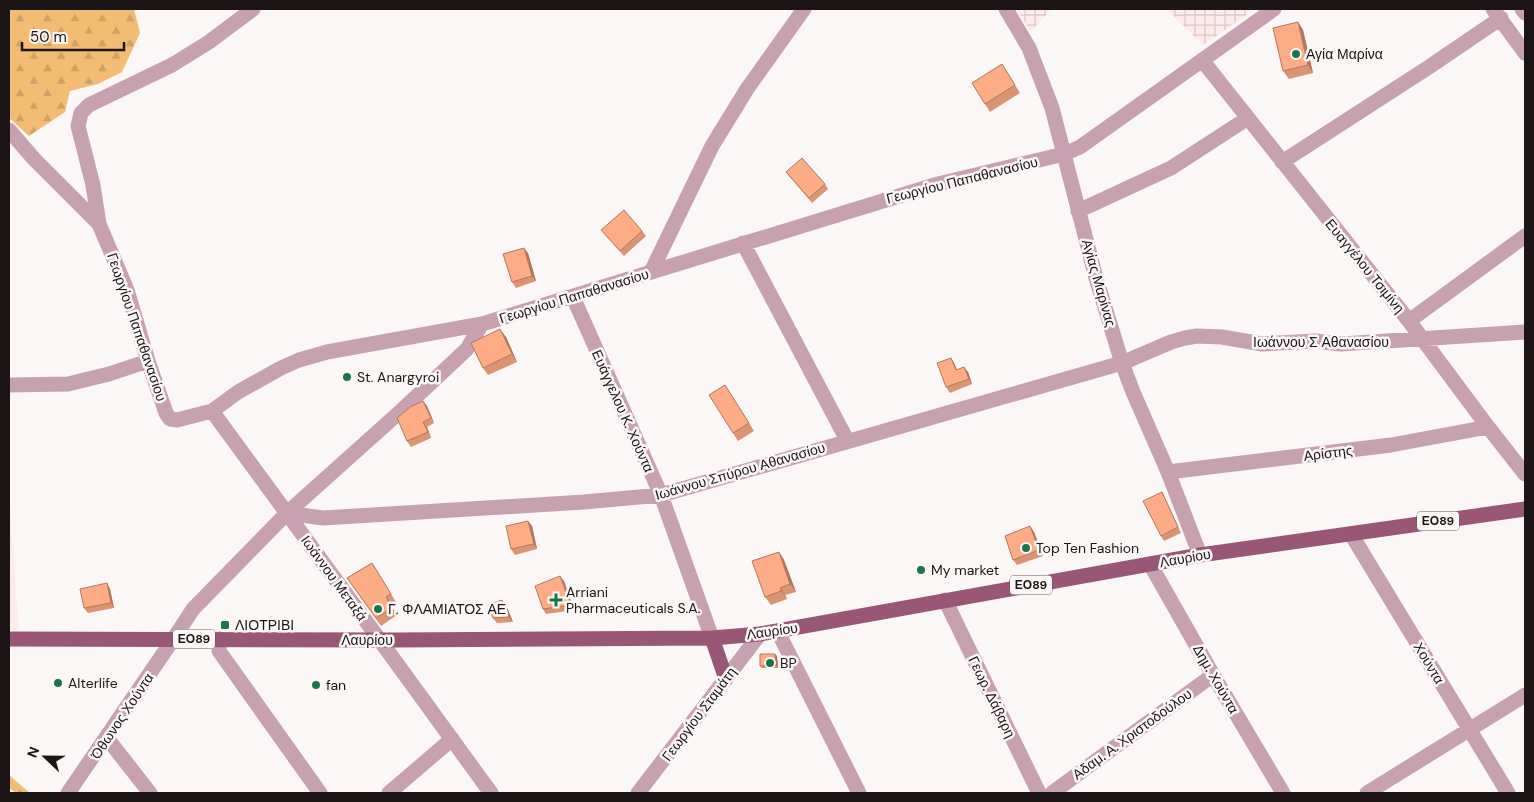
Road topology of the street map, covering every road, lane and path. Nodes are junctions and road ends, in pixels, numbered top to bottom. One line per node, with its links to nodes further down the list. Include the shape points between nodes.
1 (253, 9): 15 (street, via 172,65 89,105 80,113 78,126)
2 (804, 9): 18 (street, via 747,89 712,146)
3 (1006, 9): 12 (street, Αγίας Μαρίνας, via 1029,48 1052,108)
4 (1274, 9): 9 (street, Γεωργίου Παπαθανασίου)
5 (1522, 9): 7 (street)
6 (1497, 13): 8 (street); 13 (street, via 1429,67)
7 (1525, 13)
8 (1525, 53)
9 (1202, 60): 10 (street, Ευαγγέλου Τσιμίνη); 12 (street, Γεωργίου Παπαθανασίου, via 1080,147)
10 (1248, 118): 13 (street, Ευαγγέλου Τσιμίνη); 14 (street, via 1171,168)
11 (9, 130): 15 (street, Γεωργίου Παπαθανασίου)
12 (1064, 154): 14 (street, Αγίας Μαρίνας); 17 (street, Γεωργίου Παπαθανασίου, via 938,184)
13 (1282, 162): 20 (street, Ευαγγέλου Τσιμίνη)
14 (1078, 211): 25 (street, Αγίας Μαρίνας)
15 (99, 224): 24 (street, Γεωργίου Παπαθανασίου, via 127,290)
16 (1525, 236): 20 (street)
17 (743, 243): 18 (street, Γεωργίου Παπαθανασίου); 29 (street)
18 (651, 272): 19 (street, Γεωργίου Παπαθανασίου)
19 (573, 297): 21 (street, Γεωργίου Παπαθανασίου); 32 (street, Ευάγγελου Κ. Χούντα)
20 (1409, 321): 23 (street, Ευαγγέλου Τσιμίνη)
21 (482, 324): 27 (street, Γεωργίου Παπαθανασίου, via 326,352 299,360 238,392); 34 (street, Όθωνος Χούντα, via 468,349)
22 (1525, 332): 23 (street, Ιωάννου Σ Αθανασίου)
23 (1423, 340): 25 (street, Ιωάννου Σ Αθανασίου, via 1262,344 1197,336 1171,342); 28 (street, Ευαγγέλου Τσιμίνη)
24 (148, 361): 26 (street, via 68,384); 27 (street, Γεωργίου Παπαθανασίου, via 170,419)
25 (1122, 363): 29 (street, Ιωάννου Σπύρου Αθανασίου); 30 (street, Αγίας Μαρίνας)
26 (9, 386)
27 (212, 410): 34 (street, Ιωάννου Μεταξά)
28 (1488, 427): 30 (street, Αρίστης, via 1391,445); 31 (street, Ευαγγέλου Τσιμίνη)
29 (847, 440): 32 (street, Ιωάννου Σπύρου Αθανασίου)
30 (1168, 472): 36 (street, Αγίας Μαρίνας)
31 (1525, 474)
32 (661, 495): 34 (street, Ιωάννου Σπύρου Αθανασίου, via 323,518); 42 (street, Ευάγγελου Κ. Χούντα)
33 (1525, 509): 35 (main road, Λαυρίου / ΕΟ89)
34 (287, 512): 41 (street, Όθωνος Χούντα, via 193,609); 45 (street, Ιωάννου Μεταξά)
35 (1351, 534): 36 (main road, Λαυρίου / ΕΟ89); 49 (street, Χούντα)
36 (1200, 554): 37 (main road, Λαυρίου / ΕΟ89)
37 (1150, 564): 38 (main road, Λαυρίου / ΕΟ89); 46 (street, Δημ. Χούντα)
38 (945, 600): 39 (main road, Λαυρίου / ΕΟ89); 59 (street, Γεωρ. Δάβαρη)
39 (778, 632): 40 (main road, Λαυρίου / ΕΟ89); 58 (street)
40 (760, 634): 42 (main road, Λαυρίου / ΕΟ89); 47 (street, Γεωργίου Σταμάτη)
41 (174, 638): 43 (main road, Λαυρίου / ΕΟ89); 44 (main road, Λαυρίου / ΕΟ89); 50 (street, Όθωνος Χούντα)
42 (712, 638): 45 (main road, Λαυρίου / ΕΟ89); 47 (main road)
43 (9, 639)
44 (220, 639): 45 (main road, Λαυρίου / ΕΟ89); 54 (street, via 220,651)
45 (379, 639): 51 (street, Ιωάννου Μεταξά)
46 (1213, 675): 60 (street, Αδαμ. Α. Χριστοδούλου); 61 (street, Δημ. Χούντα)
47 (726, 679): 57 (street, Γεωργίου Σταμάτη)
48 (1525, 695): 49 (street)
49 (1469, 730): 62 (street); 63 (street, Χούντα)
50 (107, 738): 52 (street, Όθωνος Χούντα); 53 (street)
51 (452, 739): 55 (street); 56 (street, Ιωάννου Μεταξά)
52 (68, 793)
53 (150, 793)
54 (320, 793)
55 (389, 793)
56 (491, 793)
57 (638, 793)
58 (859, 793)
59 (1039, 793)
60 (1052, 793)
61 (1283, 793)
62 (1367, 793)
63 (1508, 793)

